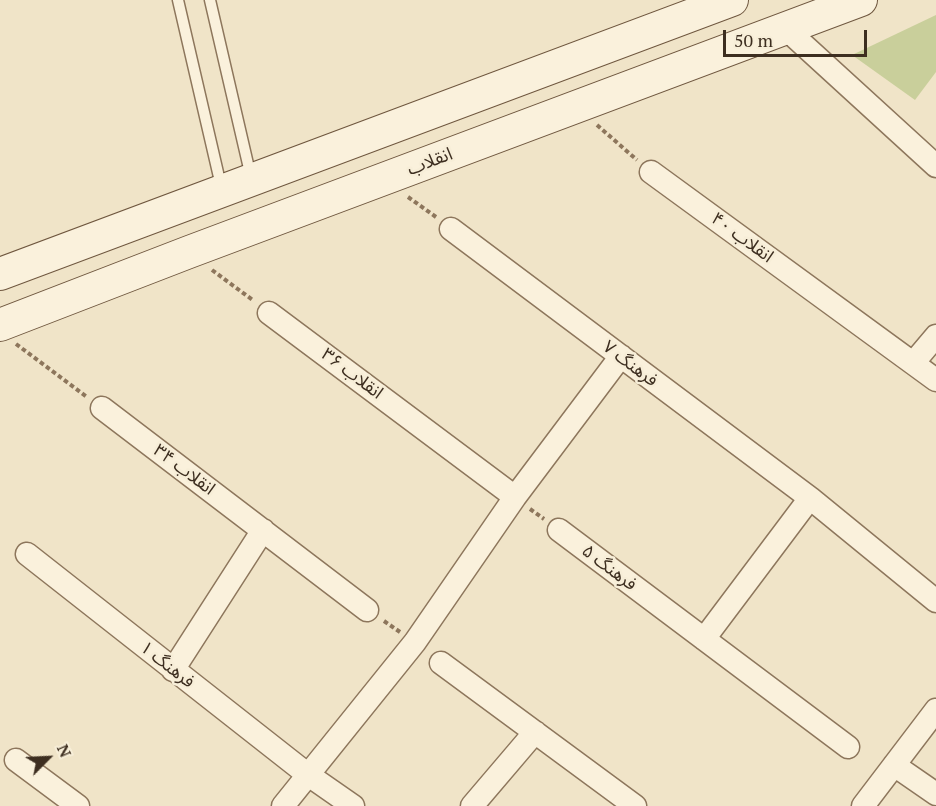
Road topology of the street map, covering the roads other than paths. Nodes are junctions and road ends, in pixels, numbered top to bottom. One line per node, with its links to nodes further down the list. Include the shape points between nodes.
1 (178, 0): 11 (lane)
2 (210, 0): 10 (lane)
3 (732, 0): 6 (main road)
4 (861, 0): 5 (main road, انقلاب)
5 (785, 28): 7 (main road, انقلاب); 8 (street)
6 (636, 37): 7 (main road); 10 (main road)
7 (653, 78): 15 (main road, انقلاب, via 189,252)
8 (936, 166)
9 (651, 172): 18 (street, انقلاب ۴۰)
10 (252, 180): 11 (main road)
11 (222, 191): 13 (main road)
12 (451, 229): 17 (street, فرهنگ ۷)
13 (0, 274)
14 (269, 313): 21 (street, انقلاب ۳۶)
15 (5, 332)
16 (936, 336): 18 (street)
17 (621, 356): 21 (street); 22 (street, فرهنگ ۷)
18 (914, 362): 19 (street, انقلاب ۴۰)
19 (936, 380)
20 (102, 408): 23 (street, انقلاب ۳۴)
21 (514, 497): 36 (street, via 415,642)
22 (810, 498): 26 (street, فرهنگ ۷); 28 (street)
23 (263, 530): 27 (street, انقلاب ۳۴); 30 (street)
24 (558, 530): 28 (street, فرهنگ ۵)
25 (27, 554): 30 (street, فرهنگ ۱)
26 (936, 601)
27 (367, 610)
28 (704, 639): 33 (street, فرهنگ ۵)
29 (441, 663): 32 (street)
30 (172, 670): 36 (street, فرهنگ ۱)
31 (936, 710): 35 (street)
32 (535, 732): 41 (street); 42 (street)
33 (848, 747)
34 (16, 760): 38 (street)
35 (894, 765): 37 (street); 43 (street)
36 (308, 774): 39 (street); 40 (street, فرهنگ ۱)
37 (936, 794)
38 (78, 806)
39 (283, 806)
40 (353, 806)
41 (472, 806)
42 (635, 806)
43 (863, 806)

